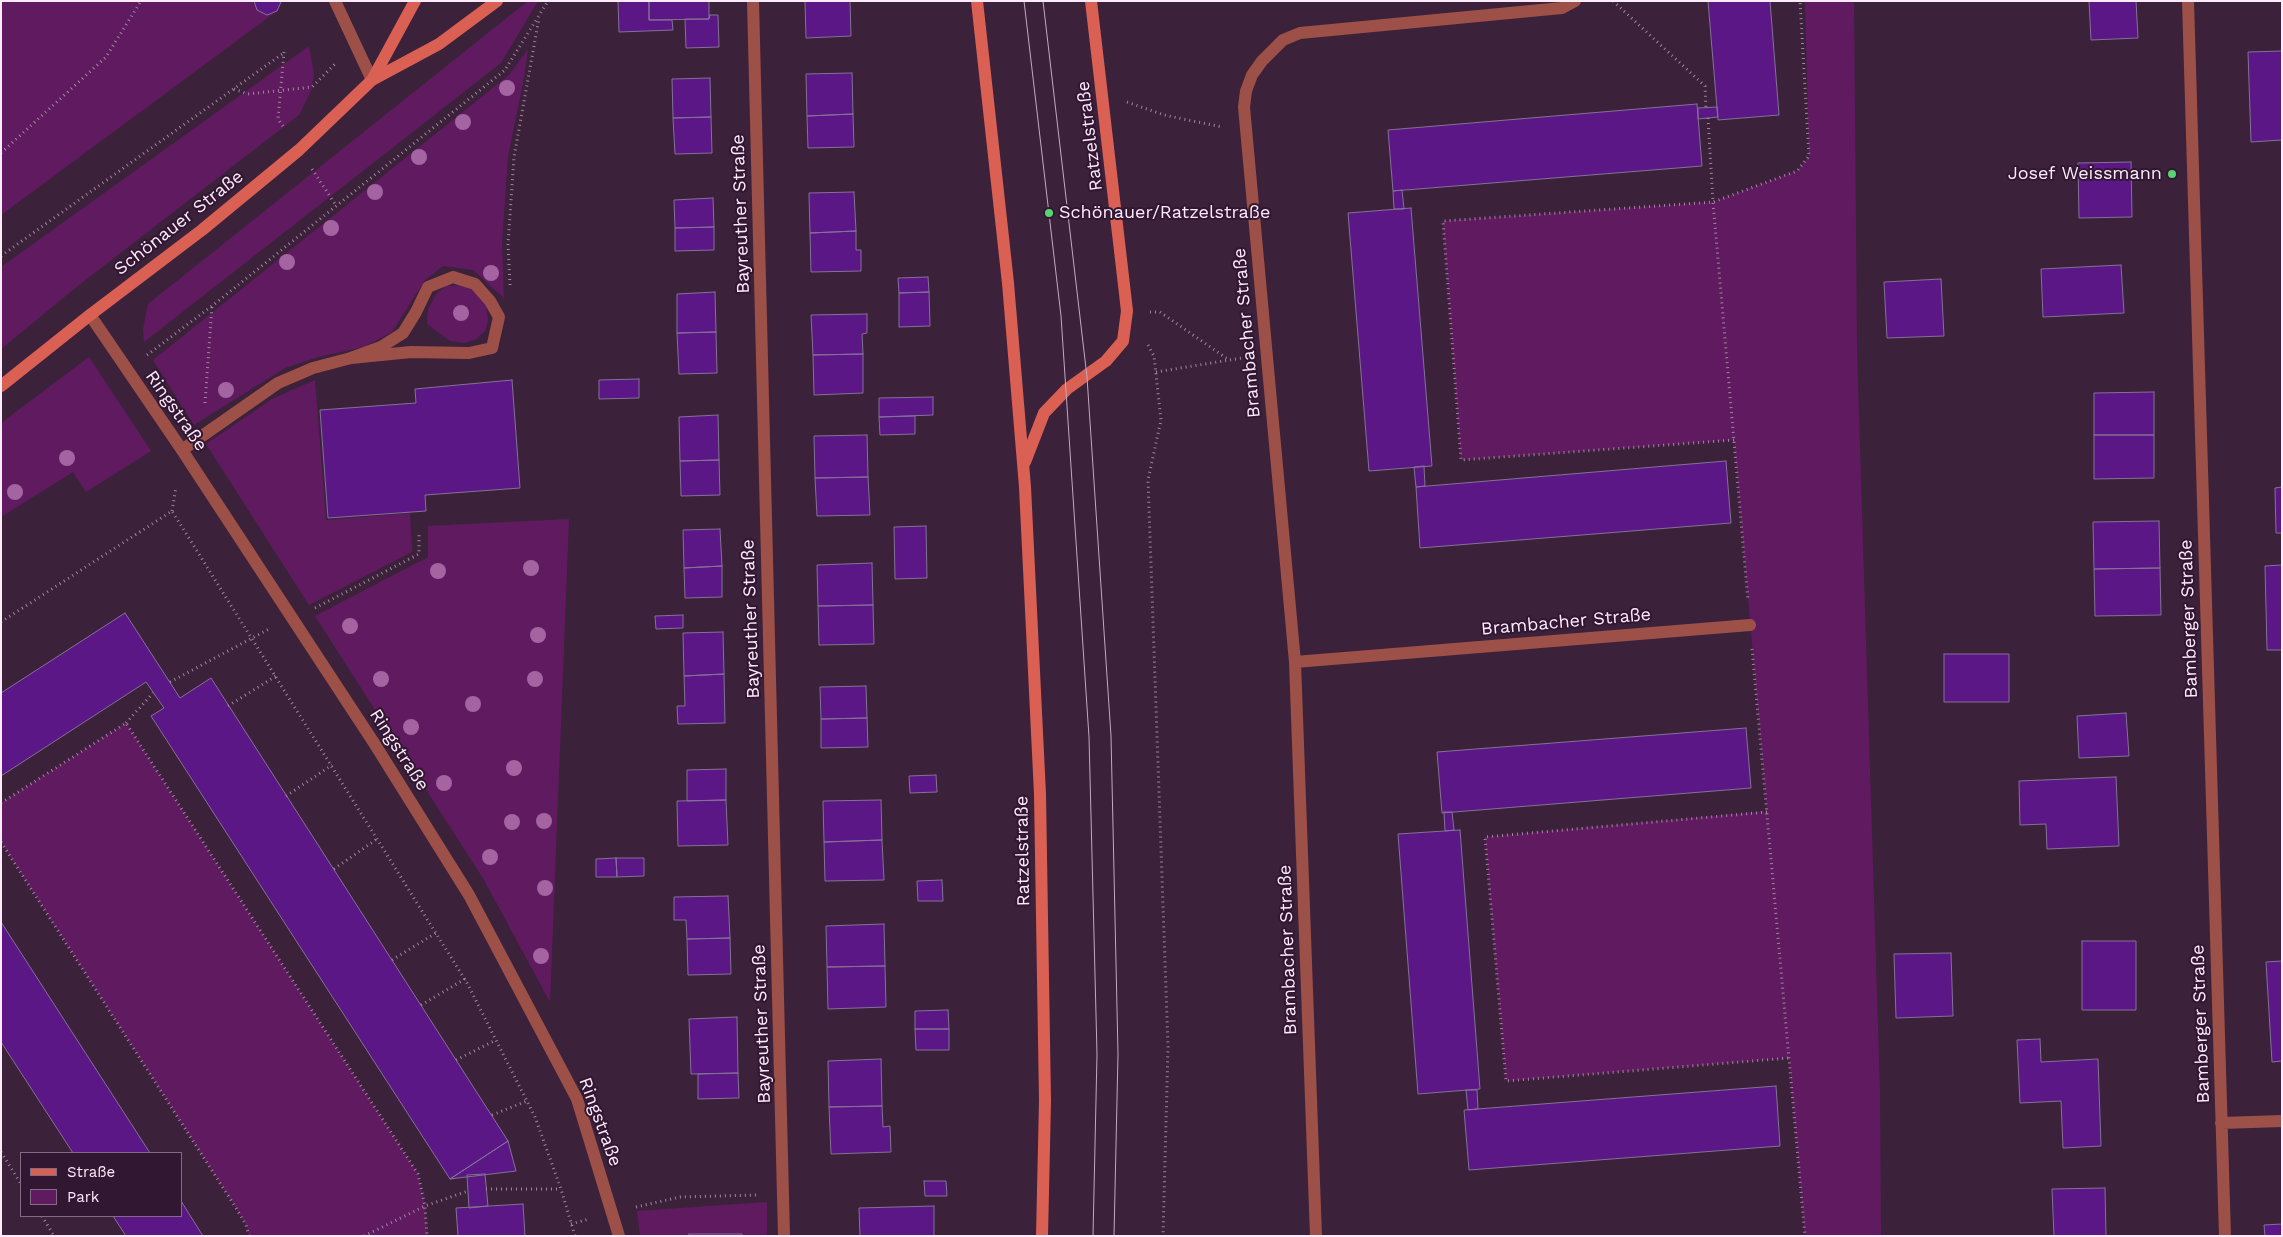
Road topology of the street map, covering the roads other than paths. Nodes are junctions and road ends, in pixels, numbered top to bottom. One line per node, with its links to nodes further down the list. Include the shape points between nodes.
1 (335, 1): 9 (street)
2 (415, 1): 9 (main road, Schönauer Straße)
3 (497, 1): 9 (main road, Schönauer Straße, via 439,44)
4 (753, 1): 20 (street, Bayreuther Straße)
5 (976, 1): 14 (main road, Ratzelstraße, via 1008,283)
6 (1091, 1): 14 (main road, Ratzelstraße, via 1127,312 1123,341 1106,361 1068,389 1044,413)
7 (1576, 1): 16 (street, Brambacher Straße, via 1562,8 1300,33 1283,40 1252,76 1244,107)
8 (2188, 1): 18 (street, Bamberger Straße)
9 (372, 80): 10 (main road, Schönauer Straße, via 291,156 202,230)
10 (90, 315): 12 (main road, Schönauer Straße); 13 (street, Ringstraße)
11 (351, 358): 11 (street, via 411,352 469,353 492,348 499,317 475,284 452,277 428,286 403,333 381,347); 13 (street, via 313,368 278,383)
12 (1, 386)
13 (182, 450): 19 (street, Ringstraße, via 469,894 578,1099)
14 (1023, 466): 21 (main road, Ratzelstraße, via 1040,794 1044,1101)
15 (1750, 625): 16 (street, Brambacher Straße)
16 (1295, 662): 22 (street, Brambacher Straße)
17 (2282, 1121): 18 (street)
18 (2221, 1123): 23 (street, Bamberger Straße)
19 (619, 1236)
20 (784, 1236)
21 (1042, 1236)
22 (1316, 1236)
23 (2225, 1236)

